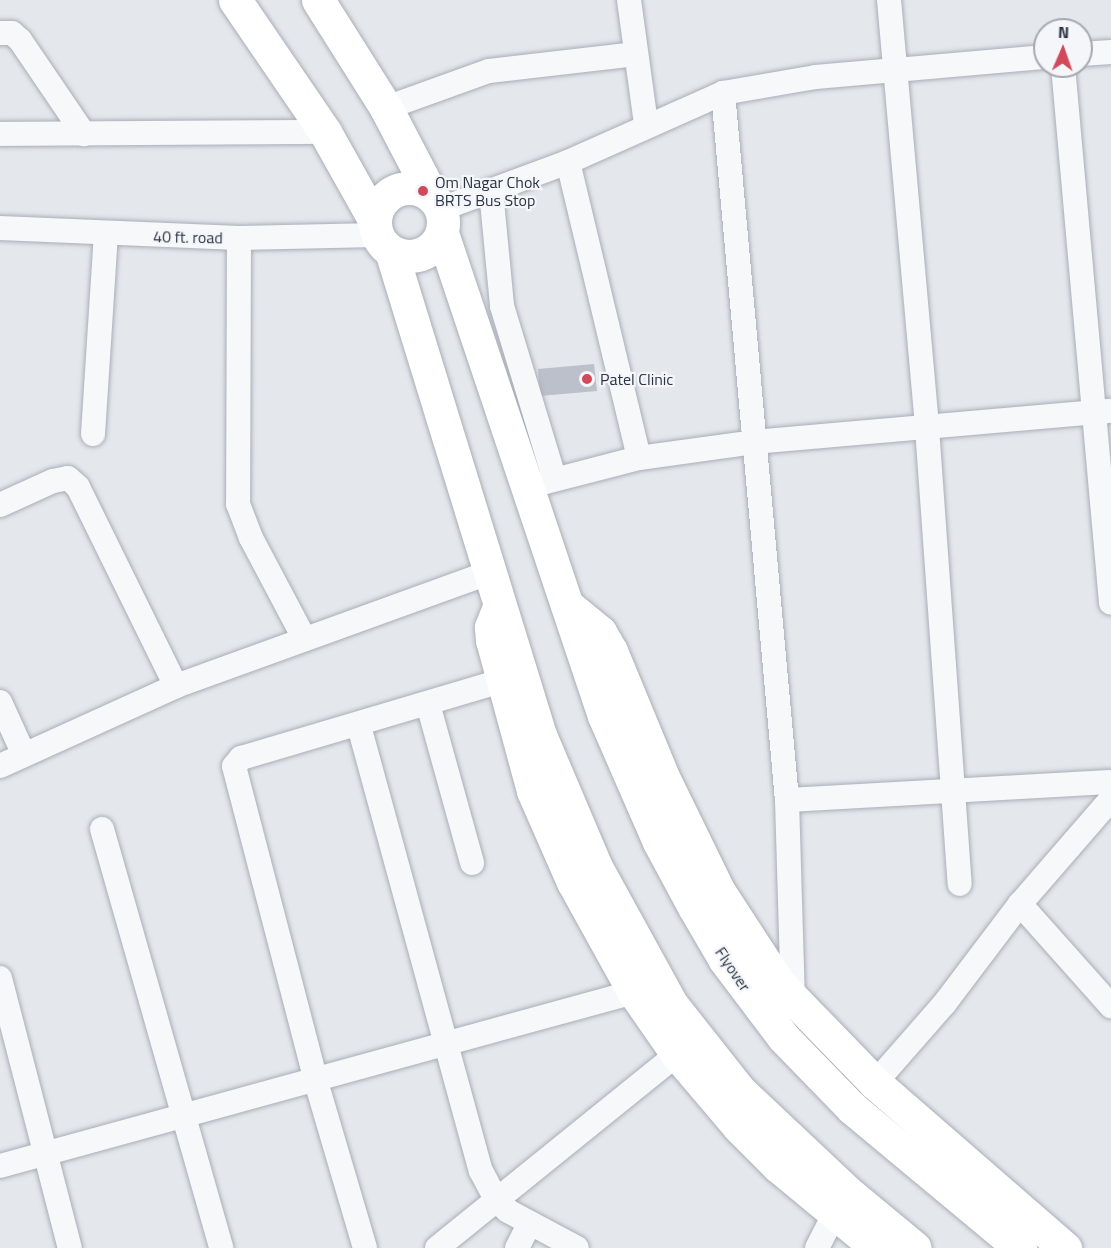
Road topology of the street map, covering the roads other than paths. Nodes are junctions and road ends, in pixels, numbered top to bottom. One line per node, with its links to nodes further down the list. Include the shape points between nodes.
1 (235, 0): 15 (main road)
2 (318, 0): 13 (main road, Flyover)
3 (629, 0): 8 (street)
4 (889, 0): 10 (street)
5 (0, 33): 17 (street, via 12,33 20,40)
6 (1111, 52): 7 (street)
7 (1093, 53)
8 (636, 54): 13 (street, via 489,72); 14 (street)
9 (1033, 58): 10 (street)
10 (895, 71): 12 (street, via 804,78); 26 (street)
11 (1064, 78): 25 (street)
12 (723, 93): 14 (street); 28 (street)
13 (386, 108): 20 (main road, Flyover)
14 (646, 124): 18 (street)
15 (325, 132): 17 (street); 23 (main road)
16 (0, 134): 17 (street)
17 (84, 134)
18 (568, 162): 19 (street); 29 (street)
19 (491, 190): 20 (street); 30 (street, via 502,306)
20 (439, 213): 23 (main road, via 436,244 415,256); 23 (main road, via 409,188 396,190 378,208); 30 (main road, Flyover)
21 (0, 228): 22 (street, 40 ft. road)
22 (106, 235): 24 (street, 40 ft. road); 27 (street)
23 (381, 236): 24 (street, 40 ft. road); 32 (main road)
24 (239, 238): 36 (street, via 238,504 251,538)
25 (1102, 412): 26 (street); 33 (street)
26 (927, 428): 28 (street); 45 (street)
27 (93, 434)
28 (754, 442): 29 (street); 47 (street)
29 (639, 458): 30 (street)
30 (540, 482): 34 (main road, Flyover)
31 (0, 506): 38 (street, via 53,481 68,478 78,487)
32 (489, 573): 35 (main road); 36 (street)
33 (1111, 603)
34 (567, 605): 54 (main road, via 600,632 611,651 662,775 718,890 757,954); 75 (main road, Flyover, via 604,716 659,842 740,981 783,1036 852,1108)
35 (499, 607): 37 (main road, via 491,627); 74 (main road, via 540,735 596,867 684,1022 740,1091 784,1135)
36 (304, 638): 38 (street)
37 (501, 681): 40 (street); 53 (main road, via 533,791 573,882)
38 (176, 686): 42 (street)
39 (0, 702): 42 (street)
40 (428, 704): 41 (street); 49 (street)
41 (359, 726): 56 (street); 58 (street, via 242,758 234,766)
42 (24, 755): 43 (street)
43 (0, 766)
44 (1111, 782): 45 (street)
45 (953, 790): 47 (street); 50 (street)
46 (1111, 799): 51 (street)
47 (787, 800): 54 (street)
48 (102, 829): 60 (street)
49 (472, 863)
50 (960, 884)
51 (1020, 904): 55 (street); 59 (street, via 945,1004)
52 (0, 978): 61 (street)
53 (634, 992): 56 (street); 57 (main road)
54 (793, 1001): 59 (main road)
55 (1111, 1006)
56 (449, 1046): 58 (street); 63 (street, via 482,1171)
57 (677, 1054): 63 (street); 64 (main road, via 738,1126)
58 (316, 1081): 60 (street); 68 (street)
59 (875, 1083): 76 (main road)
60 (184, 1118): 61 (street); 67 (street)
61 (46, 1154): 62 (street); 66 (street)
62 (0, 1166)
63 (496, 1201): 65 (street); 69 (street)
64 (834, 1214): 72 (street); 73 (main road)
65 (529, 1224): 70 (street); 71 (street)
66 (70, 1248)
67 (221, 1248)
68 (364, 1248)
69 (437, 1248)
70 (517, 1248)
71 (577, 1248)
72 (817, 1248)
73 (877, 1248)
74 (915, 1248)
75 (1020, 1248)
76 (1065, 1248)

